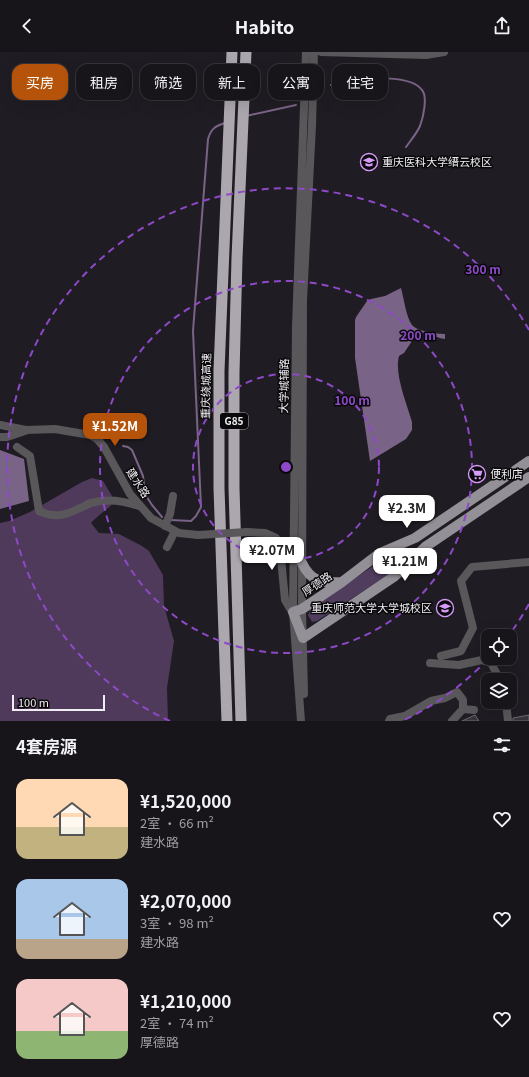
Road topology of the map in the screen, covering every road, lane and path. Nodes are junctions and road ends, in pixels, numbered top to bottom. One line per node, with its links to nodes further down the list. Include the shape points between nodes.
1 (232, 52): 29 (highway, 重庆绕城高速 / G85, via 219,371 219,488)
2 (246, 52): 30 (highway, G85, via 234,373 234,488)
3 (306, 52): 21 (street, 大学城辅路, via 296,326)
4 (314, 52): 19 (street, 大学城辅路, via 303,300)
5 (321, 52): 6 (street, via 426,55)
6 (444, 52)
7 (0, 425): 8 (street, 建水路)
8 (26, 430): 9 (street); 14 (street, 建水路, via 55,429 90,435 97,439)
9 (0, 437)
10 (16, 447): 14 (street, via 30,456 39,511 62,516 91,503 107,500 124,501)
11 (529, 461): 20 (main road, 厚德路, via 415,538 380,553)
12 (529, 477): 22 (main road, via 425,547 395,576)
13 (173, 496): 15 (street)
14 (139, 506): 15 (street, 建水路, via 151,518)
15 (165, 526): 16 (street, 建水路)
16 (175, 531): 17 (street); 21 (street, 建水路, bridge, via 198,535 265,533 276,538 280,548 285,600)
17 (167, 547)
18 (529, 562): 23 (street, via 472,567 461,581 473,628 461,651)
19 (302, 563): 20 (main road, via 306,572 314,579); 21 (street, 大学城辅路)
20 (342, 582): 21 (main road, 厚德路)
21 (297, 611): 22 (main road); 31 (street, 大学城辅路)
22 (303, 638): 32 (street)
23 (441, 656)
24 (430, 663): 25 (street, via 459,665 482,660 491,663)
25 (496, 673)
26 (463, 709): 28 (street); 33 (street, via 463,700 457,692 445,698 431,700 405,716); 34 (street)
27 (507, 709): 35 (street)
28 (474, 710)
29 (227, 721)
30 (241, 721)
31 (301, 721)
32 (305, 721)
33 (390, 721)
34 (452, 721)
35 (508, 721)

